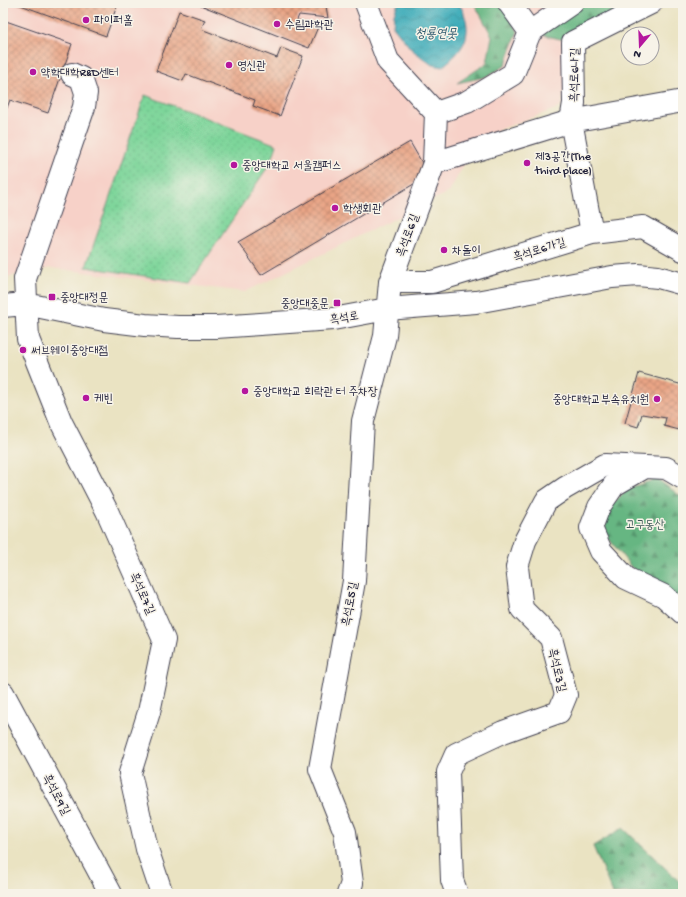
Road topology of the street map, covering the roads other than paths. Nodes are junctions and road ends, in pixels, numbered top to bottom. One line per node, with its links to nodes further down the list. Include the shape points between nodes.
1 (366, 3): 8 (street, via 388,61)
2 (509, 3): 5 (street)
3 (572, 3): 5 (street)
4 (651, 3): 9 (street, 흑석로6나길, via 573,42 574,103)
5 (530, 32): 8 (street, via 513,74 467,102)
6 (72, 74): 15 (street, 흑석로7길, via 80,78 86,93 84,108 25,279)
7 (683, 101): 9 (street)
8 (436, 113): 10 (street, 흑석로6길)
9 (571, 121): 10 (street); 11 (street)
10 (434, 163): 13 (street, 흑석로6길)
11 (592, 233): 12 (street, 흑석로6가길, via 643,227); 13 (street, 흑석로6가길, via 432,282)
12 (683, 250)
13 (390, 282): 17 (street, 흑석로6길)
14 (683, 284): 17 (street, 흑석로, via 638,275 612,277 476,302)
15 (26, 304): 16 (street, 흑석로); 17 (street, 흑석로, via 104,320 178,327 333,319); 23 (street, 흑석로7길, via 28,339 61,422 107,511 164,640 149,712 130,773 148,849)
16 (3, 306)
17 (387, 310): 24 (street, 흑석로5길, via 385,336 363,421 354,581 320,769 345,832 352,883)
18 (645, 467): 19 (street, 흑석로3길, via 666,468); 20 (street, via 614,484 599,507 591,528 601,551 626,578 664,596); 25 (street, 흑석로3길, via 604,465 565,488 546,502 525,541 517,567 522,609 551,638 566,695 559,712 503,732 456,754 448,772 452,880)
19 (683, 478)
20 (683, 613)
21 (3, 693): 22 (street, 흑석로9길)
22 (111, 894)
23 (162, 894)
24 (348, 894)
25 (457, 894)

